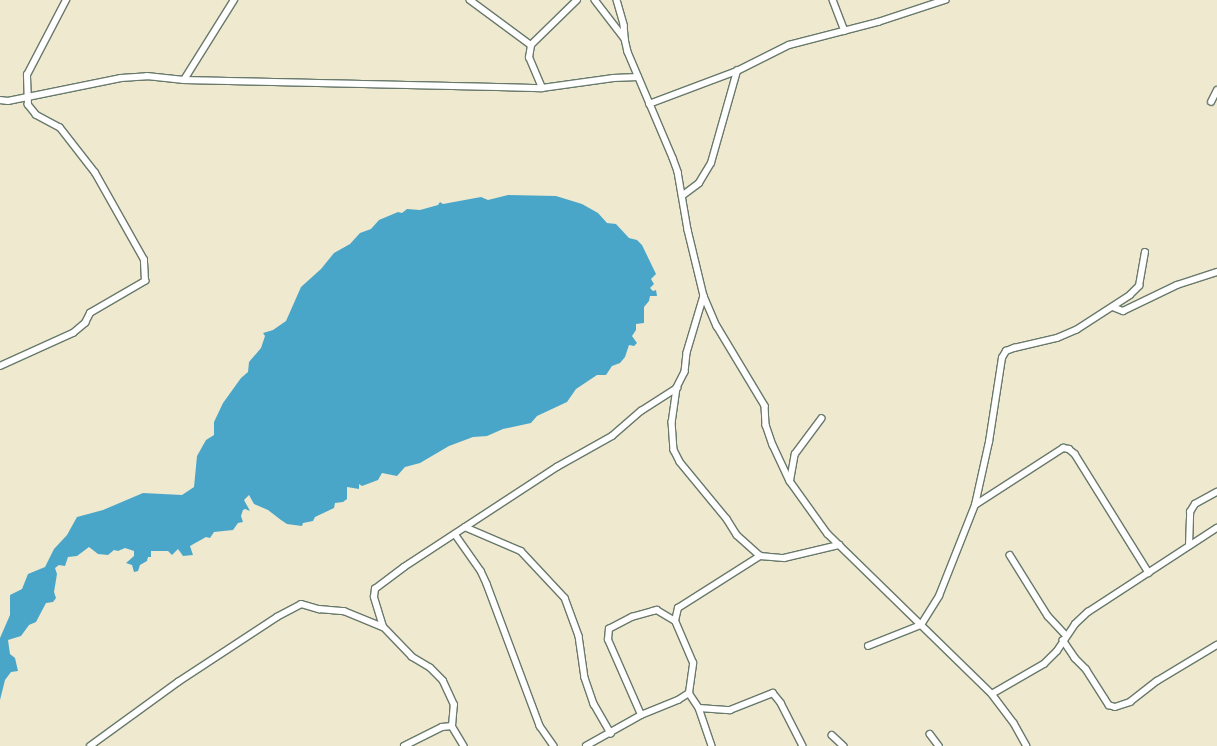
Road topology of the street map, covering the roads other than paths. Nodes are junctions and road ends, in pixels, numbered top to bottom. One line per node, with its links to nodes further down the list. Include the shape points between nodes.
1 (66, 0): 17 (street, via 27,75)
2 (234, 0): 14 (street)
3 (470, 0): 11 (street)
4 (577, 0): 11 (street)
5 (595, 0): 10 (street)
6 (616, 0): 10 (street)
7 (834, 0): 9 (street)
8 (946, 0): 9 (street)
9 (845, 31): 12 (street, via 789,45)
10 (625, 39): 13 (street)
11 (531, 45): 15 (street, via 529,58)
12 (737, 71): 20 (street); 21 (street, via 711,164 699,183)
13 (638, 77): 15 (street); 20 (street)
14 (184, 80): 15 (street); 17 (street, via 147,76 121,78)
15 (542, 88)
16 (1217, 90): 19 (street)
17 (27, 97): 18 (street); 26 (street, via 28,105 36,115 60,128 95,173 144,260 146,281 90,313 73,333)
18 (0, 100)
19 (1211, 102)
20 (649, 104): 21 (street, via 678,172)
21 (682, 196): 24 (street)
22 (1144, 253): 25 (street, via 1137,289)
23 (1217, 272): 25 (street, via 1177,285 1123,311)
24 (704, 296): 27 (street, via 687,353 685,372); 29 (street, via 717,326 762,399 766,425)
25 (1113, 307): 31 (street, via 1057,338 1006,352 1002,358 990,442)
26 (0, 366)
27 (677, 388): 32 (street, via 641,411 612,436 557,467); 38 (street, via 672,422 674,450 737,535)
28 (821, 419): 29 (street, via 795,454)
29 (790, 481): 35 (street)
30 (1217, 492): 36 (street, via 1195,504 1190,512)
31 (975, 505): 39 (street, via 1042,460 1063,448 1069,449); 41 (street, via 942,588)
32 (465, 527): 34 (street); 51 (street, via 520,551 565,598 580,636 585,678 594,704)
33 (1217, 528): 36 (street)
34 (454, 534): 42 (street, via 375,589); 57 (street, via 481,571 540,726)
35 (839, 545): 38 (street, via 784,558); 41 (street)
36 (1189, 546): 39 (street)
37 (1010, 555): 43 (street)
38 (760, 556): 40 (street, via 678,608)
39 (1149, 573): 43 (street, via 1088,612)
40 (675, 621): 46 (street, via 693,663); 49 (street, via 653,610 609,629 608,640)
41 (921, 625): 45 (street); 47 (street)
42 (382, 627): 50 (street, via 443,681 454,705); 54 (street, via 344,611 301,604 178,682)
43 (1065, 637): 44 (street, via 1075,658 1086,668 1109,705 1115,707 1130,702 1157,681); 47 (street, via 1044,664)
44 (1217, 645)
45 (868, 646)
46 (689, 693): 48 (street); 49 (street)
47 (992, 694): 63 (street, via 1014,722)
48 (699, 708): 59 (street); 60 (street, via 730,710 773,694 782,704)
49 (641, 715): 51 (street)
50 (452, 726): 55 (street); 56 (street)
51 (611, 734): 58 (street)
52 (930, 734): 62 (street)
53 (832, 735): 61 (street)
54 (90, 746)
55 (404, 746)
56 (464, 746)
57 (554, 746)
58 (586, 746)
59 (712, 746)
60 (803, 746)
61 (844, 746)
62 (939, 746)
63 (1027, 746)

